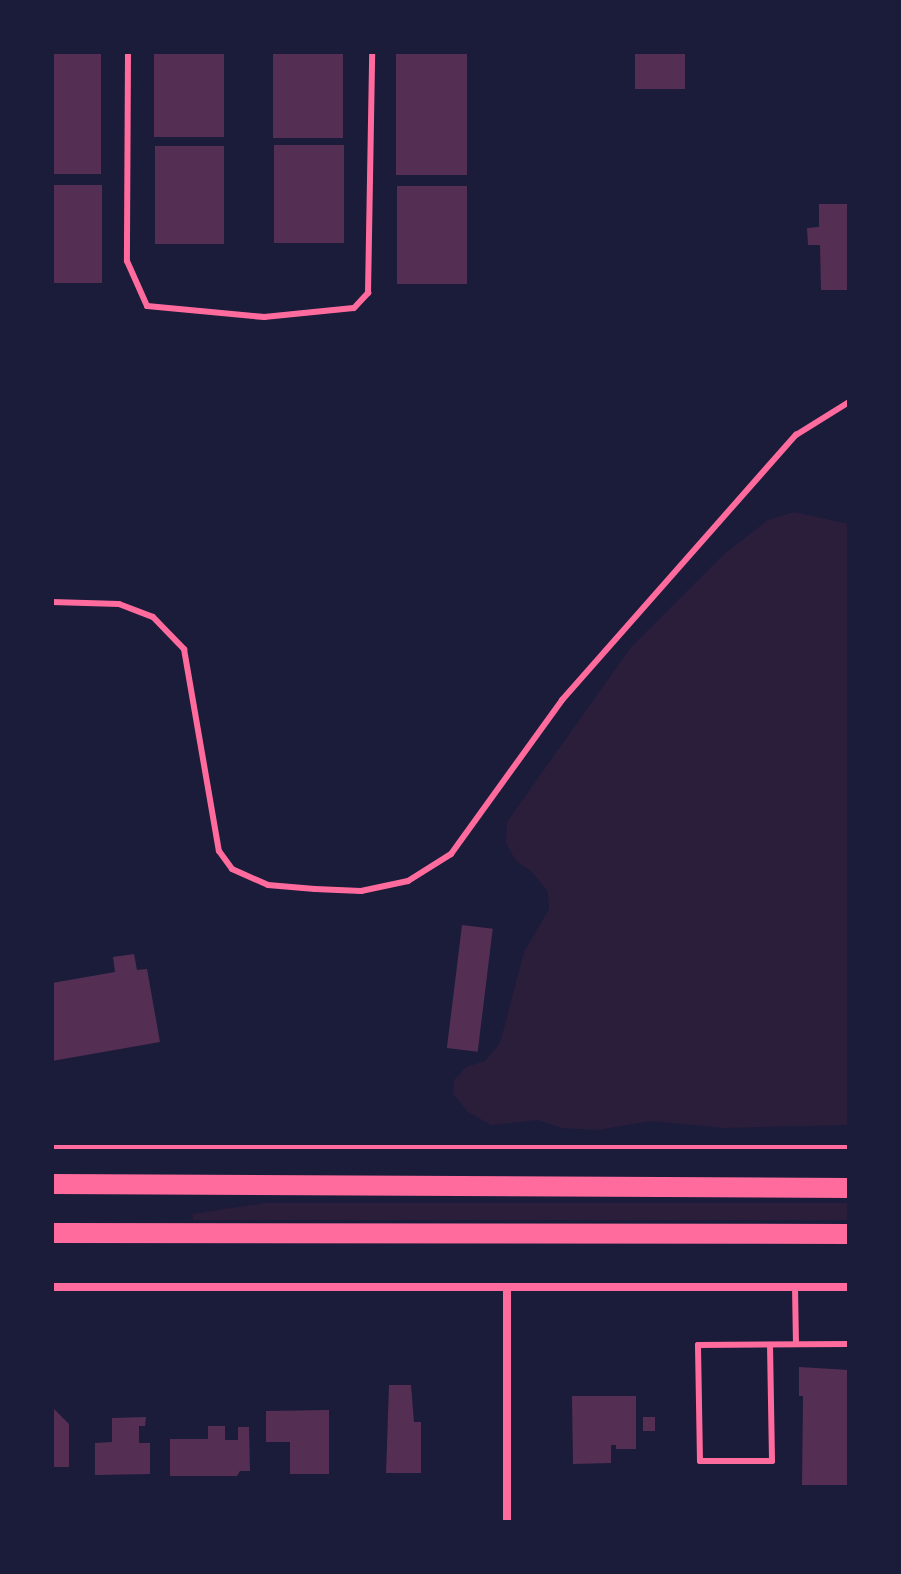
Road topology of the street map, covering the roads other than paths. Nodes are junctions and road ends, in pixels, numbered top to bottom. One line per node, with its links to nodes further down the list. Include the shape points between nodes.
1 (128, 52): 2 (lane, via 127,261 147,306 264,317 354,308 368,293)
2 (372, 52)
3 (849, 402): 4 (lane, via 796,435 562,700 451,854 408,881 361,891 315,889 268,885 232,869 219,851 184,649 153,617 119,604)
4 (52, 602)
5 (52, 1184): 6 (main road)
6 (849, 1188)
7 (52, 1233): 8 (main road)
8 (849, 1234)
9 (52, 1287): 12 (street)
10 (795, 1287): 11 (street); 12 (street); 13 (lane)
11 (849, 1287)
12 (507, 1288): 16 (street)
13 (796, 1344): 14 (lane); 15 (lane)
14 (849, 1344)
15 (770, 1345): 15 (lane, via 698,1345 700,1461 772,1461)
16 (507, 1522)

